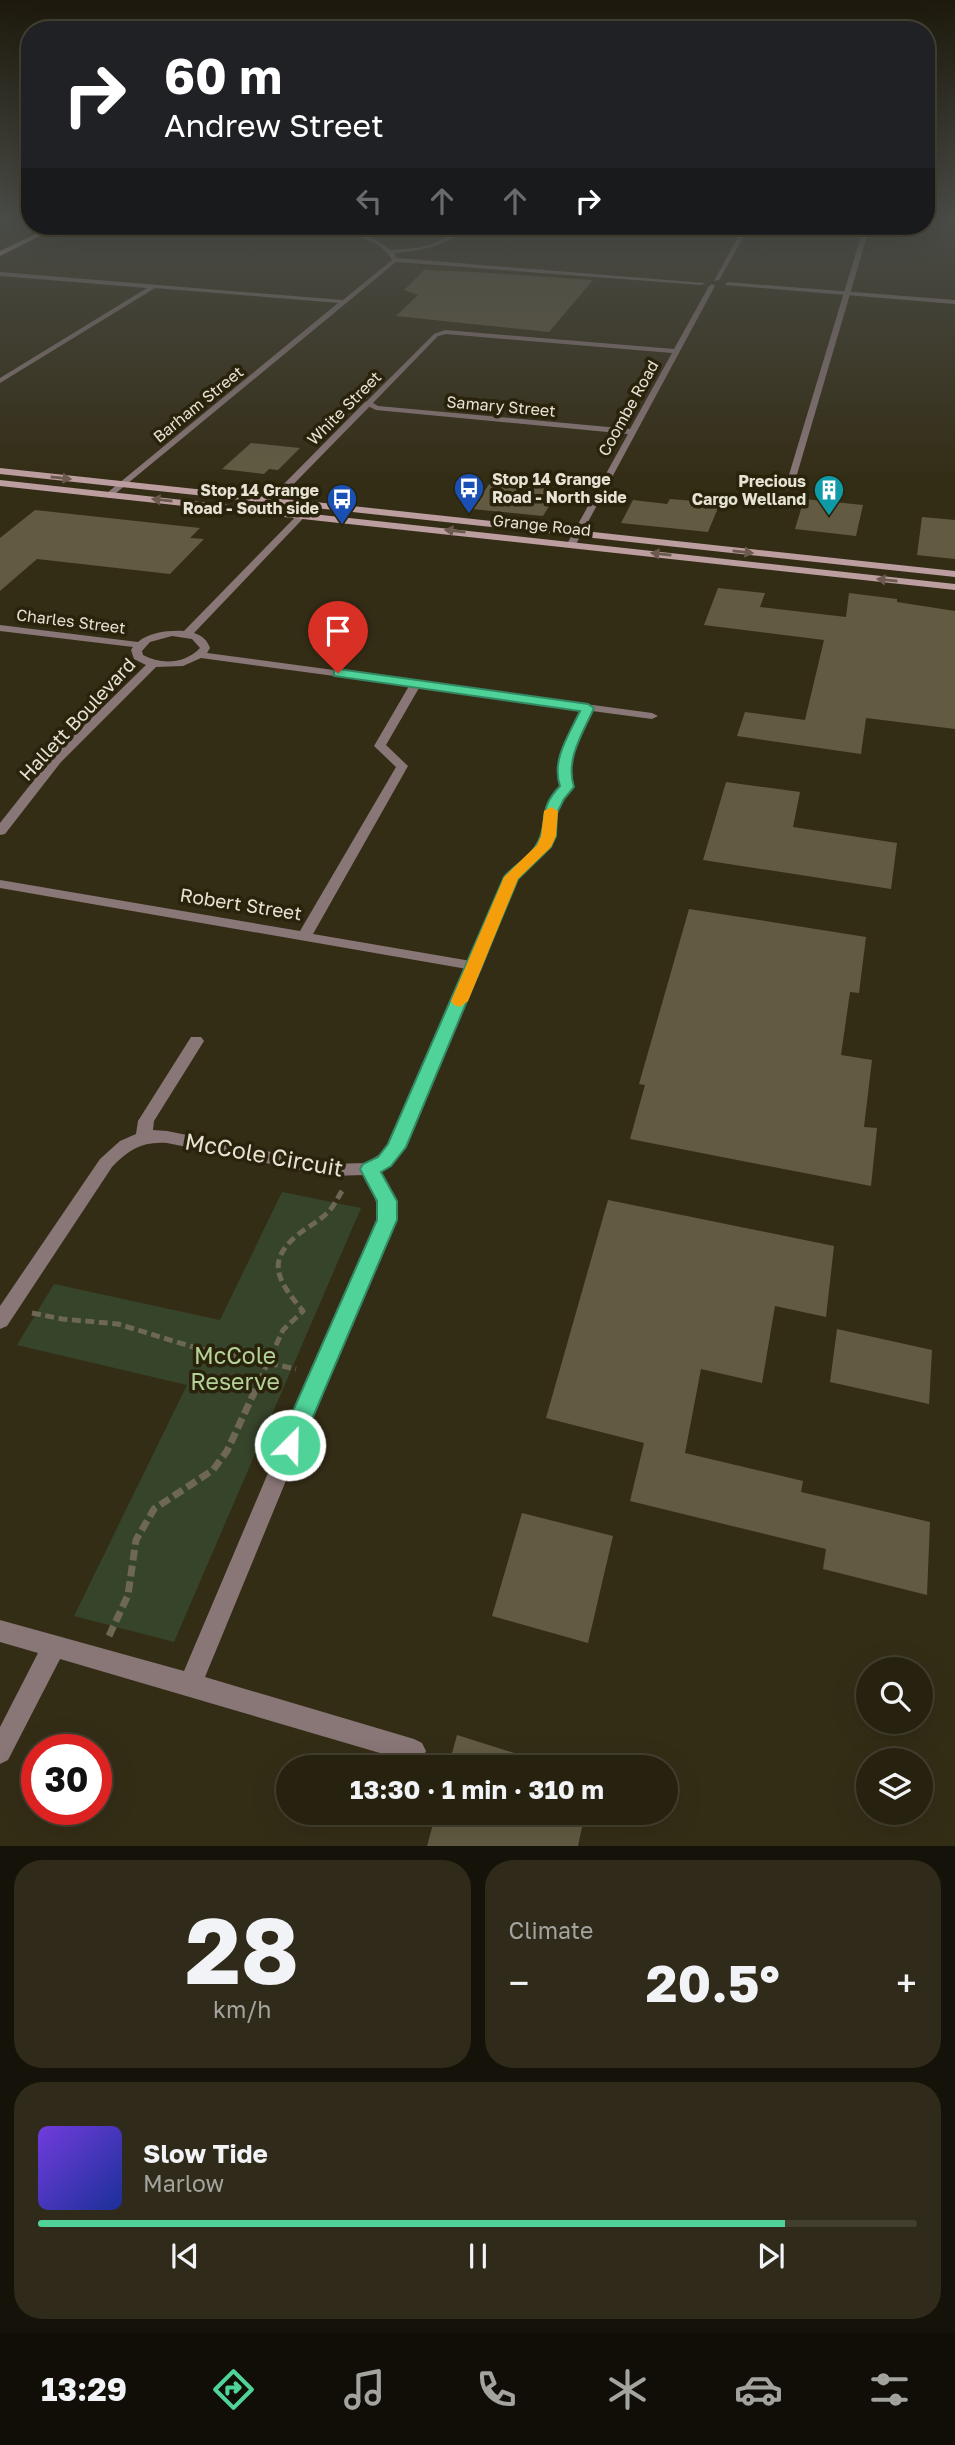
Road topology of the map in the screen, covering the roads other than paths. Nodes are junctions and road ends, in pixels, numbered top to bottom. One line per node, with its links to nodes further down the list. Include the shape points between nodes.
1 (121, 306): 6 (street)
2 (341, 306): 11 (street, Barham Street)
3 (701, 306): 5 (street, Coombe Road)
4 (843, 306): 12 (street)
5 (677, 351): 7 (street, White Street, via 445,332 436,335); 8 (street, Coombe Road)
6 (0, 381)
7 (368, 404): 8 (street, Samary Street); 14 (street, White Street)
8 (632, 432): 17 (street, Coombe Road)
9 (0, 471): 11 (main road, Grange Road, one-way to 11)
10 (0, 483): 13 (main road, Grange Road)
11 (123, 484): 13 (street, Barham Street); 14 (main road, Grange Road)
12 (789, 488)
13 (110, 495): 16 (main road, Grange Road, one-way to 13)
14 (272, 501): 15 (main road, Grange Road)
15 (312, 505): 16 (street); 17 (main road, Grange Road)
16 (303, 515): 18 (main road, Grange Road, one-way to 16); 22 (street)
17 (578, 534): 18 (street, Coombe Road); 19 (main road, Grange Road, one-way to 19)
18 (572, 544): 20 (main road, Grange Road, one-way to 18)
19 (955, 574)
20 (955, 587)
21 (0, 628): 23 (street, Charles Street)
22 (187, 634): 23 (street, via 159,635); 24 (street, via 204,642)
23 (139, 645): 25 (street, via 138,657)
24 (201, 655): 25 (street, via 180,663); 26 (street)
25 (153, 664): 29 (street, Hallett Boulevard, via 57,759)
26 (416, 684): 27 (street); 31 (street, via 380,746 402,766)
27 (588, 708): 28 (street); 32 (street, via 565,760 567,787 550,813 544,847 511,877)
28 (652, 716)
29 (0, 831)
30 (0, 884): 31 (street, Robert Street)
31 (306, 934): 32 (street, Robert Street)
32 (476, 965): 35 (street, via 396,1147)
33 (196, 1041): 34 (street, via 146,1121)
34 (144, 1136): 35 (street, McCole Circuit, via 330,1170); 36 (street, via 125,1144 106,1163)
35 (370, 1169): 39 (street, McCole Circuit, via 387,1201 387,1220)
36 (4, 1315)
37 (0, 1631): 38 (street)
38 (54, 1646): 39 (street); 41 (street)
39 (190, 1685): 40 (street)
40 (414, 1751)
41 (0, 1752)

